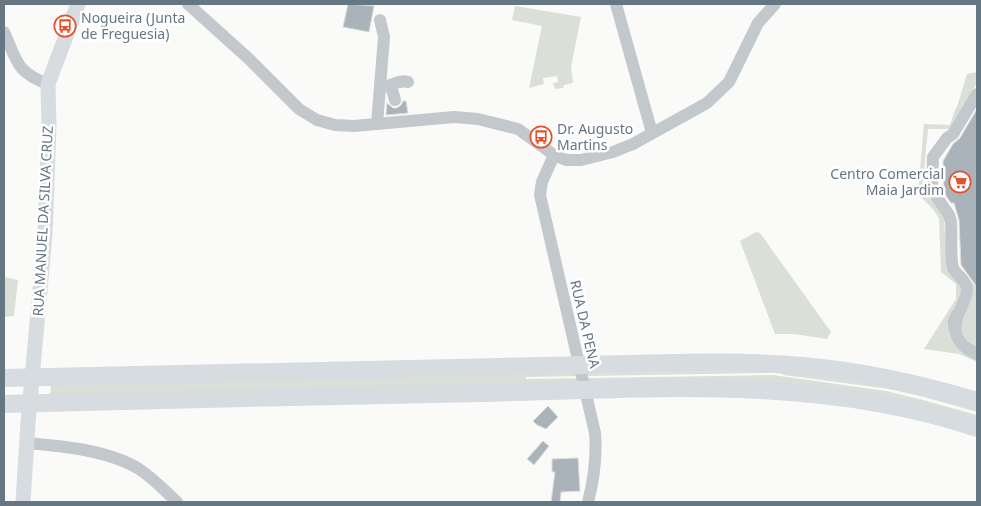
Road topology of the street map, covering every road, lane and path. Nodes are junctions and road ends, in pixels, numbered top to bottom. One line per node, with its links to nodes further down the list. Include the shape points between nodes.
1 (78, 4): 8 (main road, RUA MANUEL DA SILVA CRUZ)
2 (188, 4): 12 (street, via 299,109 317,120 335,125)
3 (616, 4): 13 (street)
4 (775, 4): 13 (street, via 758,22 729,82 690,114)
5 (380, 20): 9 (street)
6 (4, 32): 8 (street, via 24,73)
7 (408, 82): 9 (street)
8 (48, 84): 20 (main road, RUA MANUEL DA SILVA CRUZ, via 45,234)
9 (386, 86): 11 (street); 12 (street)
10 (976, 93): 15 (street, via 953,134 933,157 932,190 949,215 954,269 967,289 955,321 956,333 965,348)
11 (395, 100)
12 (377, 124): 14 (street, via 454,117 478,119 518,129)
13 (652, 133): 14 (street, via 633,144 593,157 566,160)
14 (554, 156): 23 (street, RUA DA PENA, via 540,194 595,433 597,456)
15 (977, 354)
16 (9, 378): 17 (highway, via 747,363 854,372)
17 (977, 401)
18 (8, 404): 19 (highway, via 740,389 806,392 863,400)
19 (977, 428)
20 (26, 444): 21 (main road, RUA MANUEL DA SILVA CRUZ); 22 (street, via 110,456 139,469)
21 (23, 502)
22 (177, 502)
23 (588, 502)

